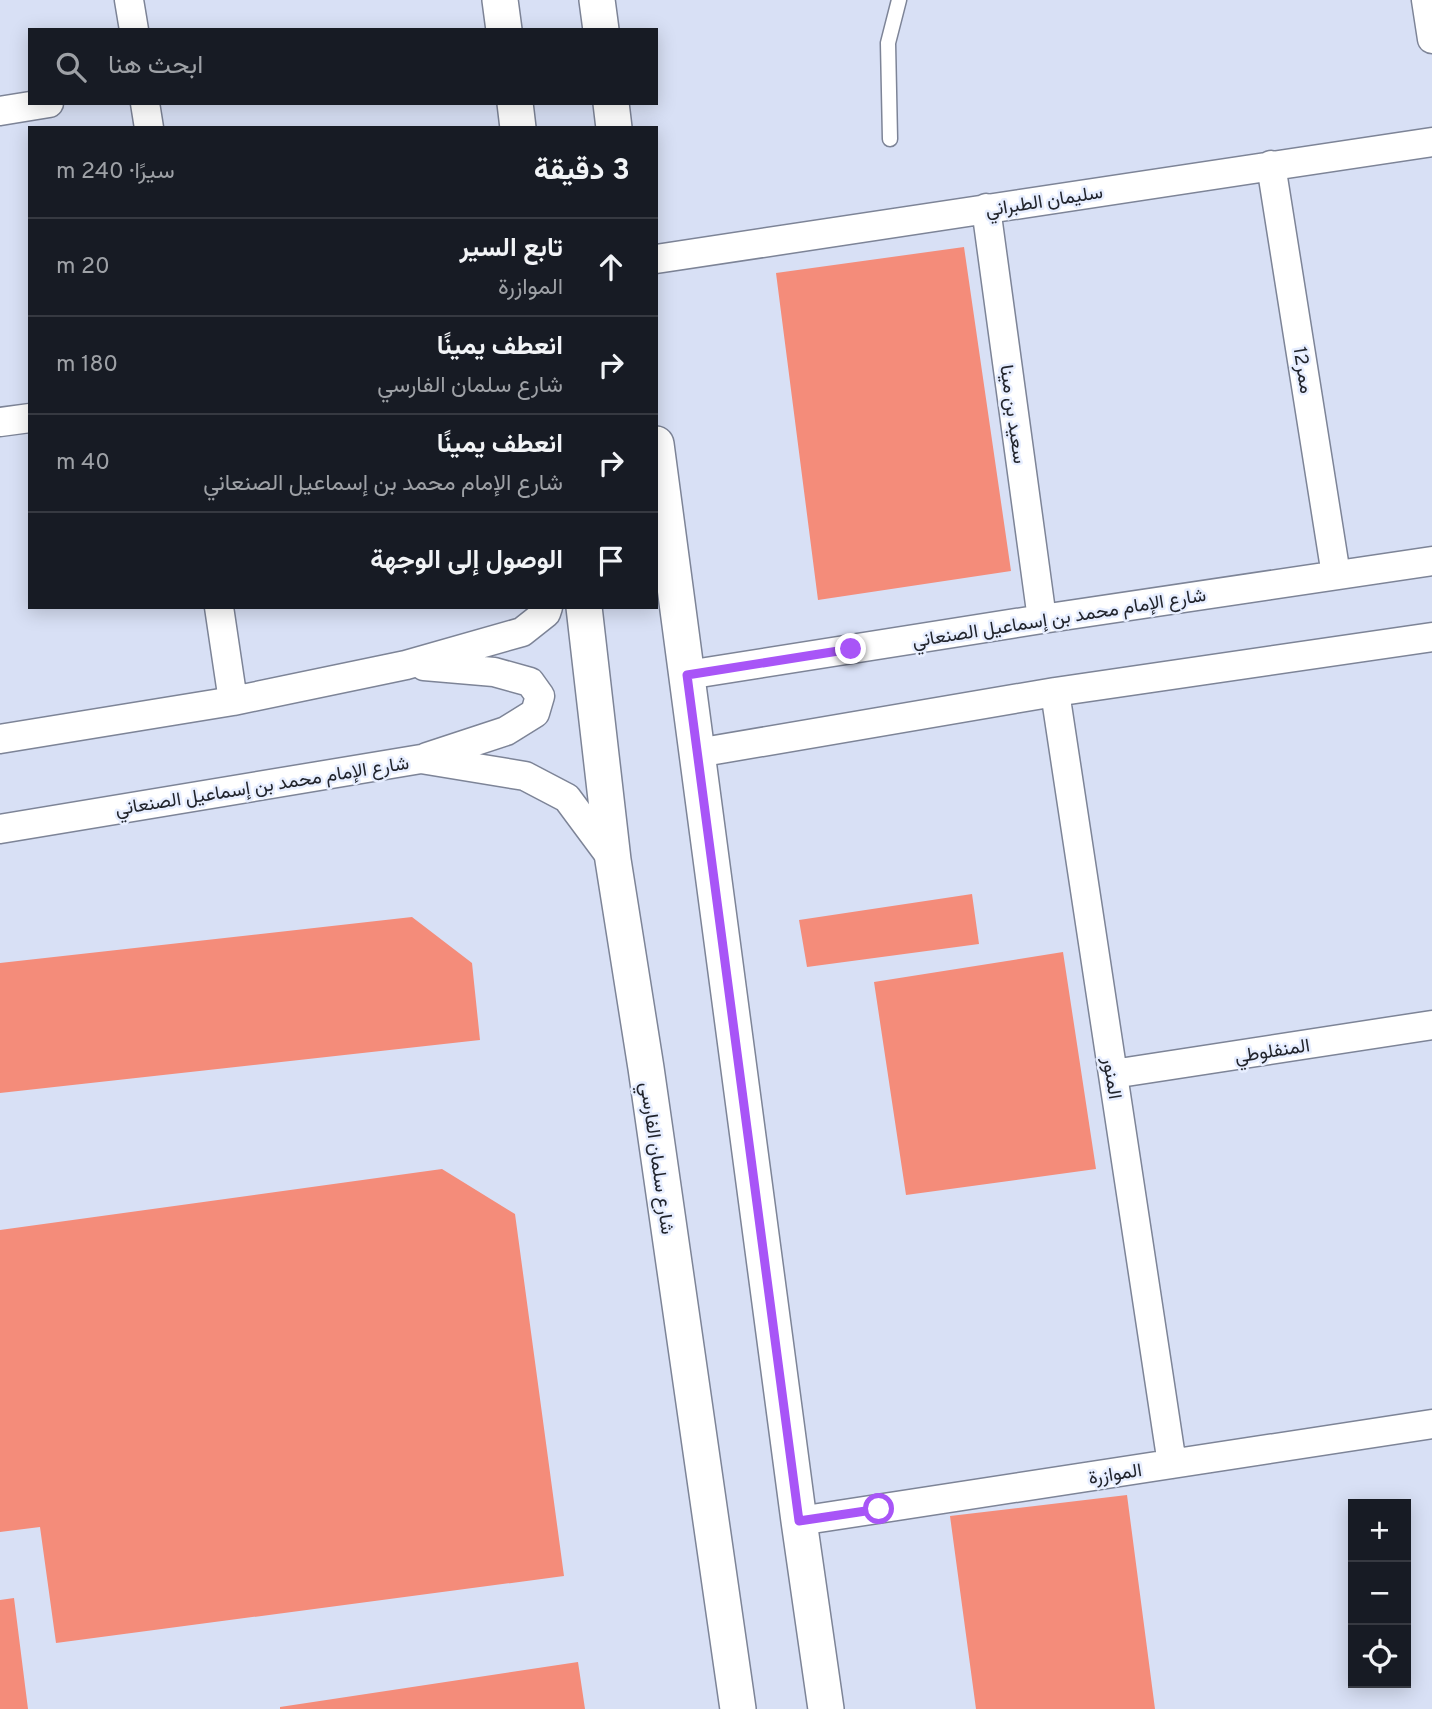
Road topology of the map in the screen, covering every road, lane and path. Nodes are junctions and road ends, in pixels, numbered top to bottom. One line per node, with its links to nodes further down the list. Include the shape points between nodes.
1 (129, 0): 6 (street)
2 (500, 0): 7 (street)
3 (597, 0): 8 (street)
4 (899, 0): 18 (lane, via 888,43)
5 (1426, 0): 9 (street)
6 (134, 28)
7 (504, 28)
8 (601, 28)
9 (1432, 39)
10 (37, 105): 14 (street)
11 (145, 105): 15 (street)
12 (515, 105): 16 (street)
13 (611, 105): 17 (street)
14 (0, 111)
15 (149, 126)
16 (518, 126)
17 (614, 126)
18 (890, 139)
19 (1432, 142): 20 (street, سليمان الطبراني)
20 (1271, 166): 21 (street, سليمان الطبراني); 27 (street, ممر12)
21 (986, 208): 22 (street, سليمان الطبراني); 31 (street, سعيد بن مينا)
22 (658, 259)
23 (28, 418): 24 (street)
24 (0, 422)
25 (658, 459): 34 (street)
26 (1432, 561): 27 (street, شارع الإمام محمد بن إسماعيل الصنعاني)
27 (1336, 575): 31 (street, شارع الإمام محمد بن إسماعيل الصنعاني)
28 (219, 609): 36 (street)
29 (547, 609): 33 (street, via 522,632)
30 (584, 609): 41 (street, شارع سلمان الفارسي)
31 (1042, 619): 34 (street, شارع الإمام محمد بن إسماعيل الصنعاني)
32 (1432, 637): 35 (street)
33 (406, 665): 36 (street); 39 (street, via 494,673 530,682 540,696 535,713 506,731)
34 (687, 675): 38 (street)
35 (1055, 692): 38 (street); 43 (street, المنور)
36 (233, 701): 37 (street)
37 (0, 738)
38 (697, 753): 46 (street)
39 (421, 759): 40 (street, شارع الإمام محمد بن إسماعيل الصنعاني); 41 (street, شارع الإمام محمد بن إسماعيل الصنعاني, via 525,776 546,787 567,799)
40 (0, 829)
41 (612, 860): 47 (street, شارع سلمان الفارسي)
42 (1432, 1025): 43 (street, المنفلوطي)
43 (1113, 1074): 45 (street, المنور)
44 (1432, 1424): 45 (street, الموازرة)
45 (1172, 1464): 46 (street, الموازرة)
46 (799, 1521): 48 (street)
47 (738, 1709)
48 (826, 1709)

